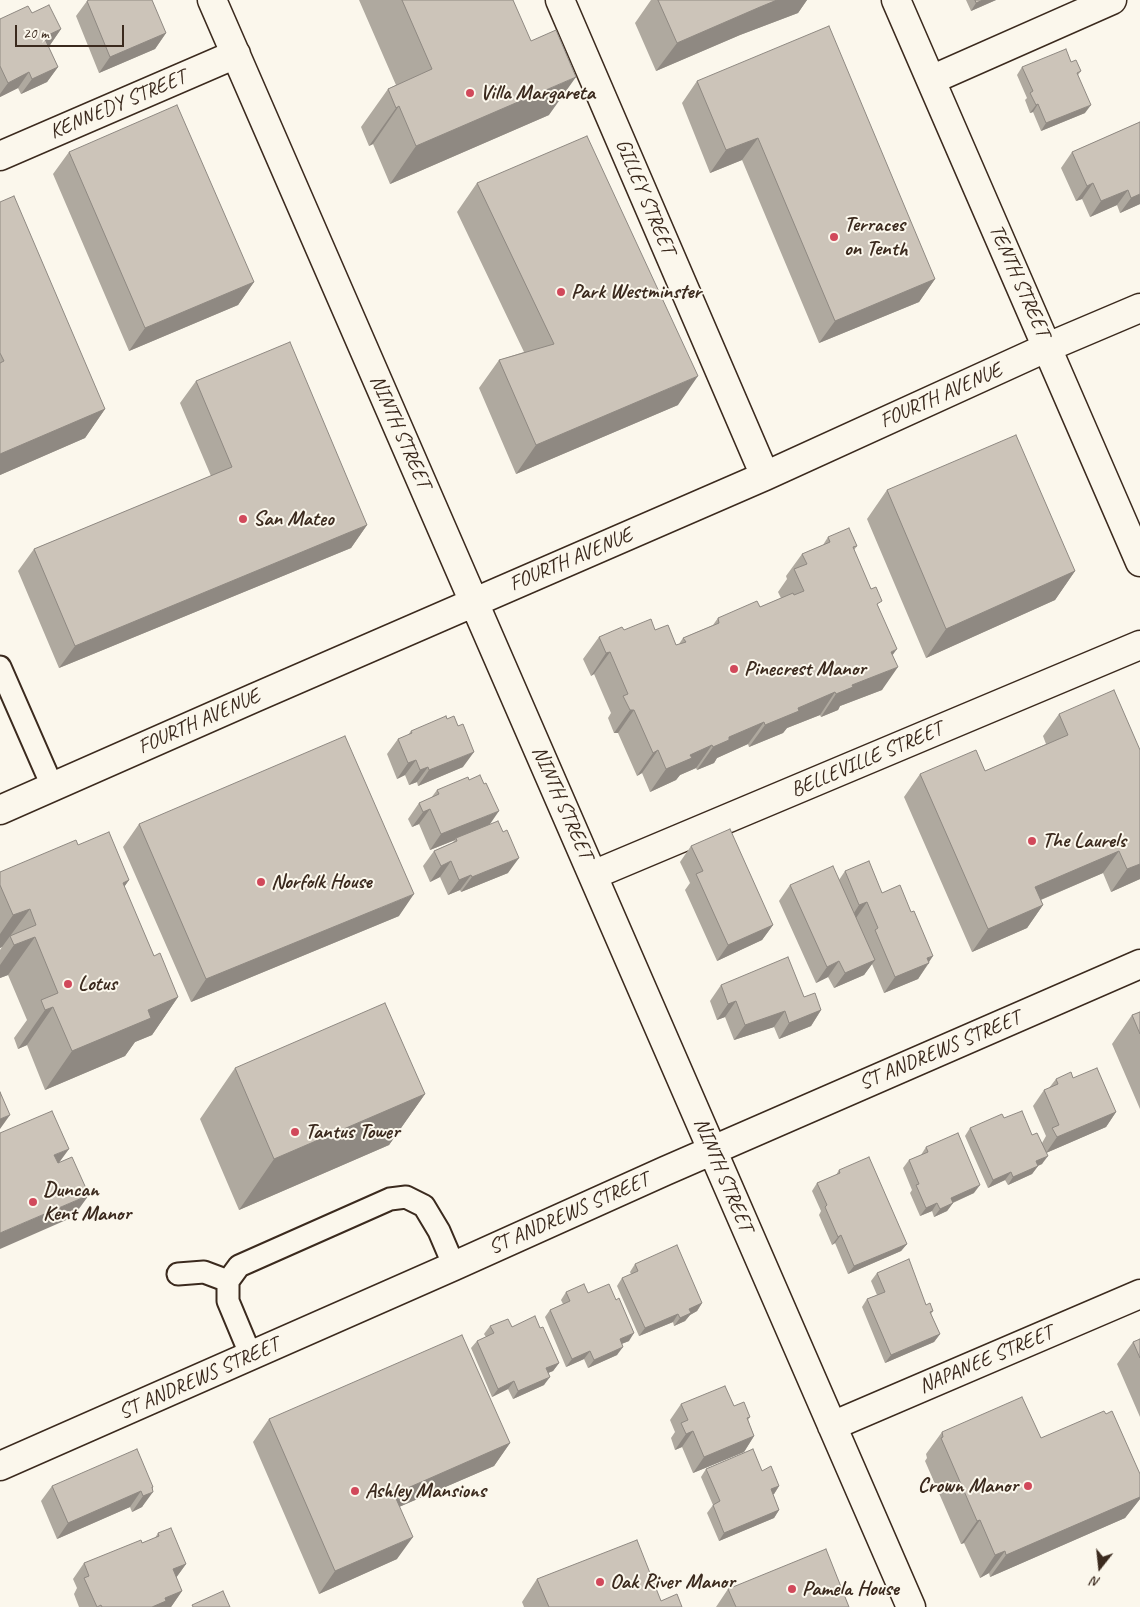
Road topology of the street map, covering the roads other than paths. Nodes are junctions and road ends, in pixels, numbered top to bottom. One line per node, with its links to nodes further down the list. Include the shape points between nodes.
1 (212, 0): 5 (street, NINTH STREET)
2 (560, 0): 10 (street, GILLEY STREET)
3 (896, 0): 6 (street, TENTH STREET)
4 (1112, 0): 6 (street)
5 (236, 54): 7 (street, KENNEDY STREET); 12 (street, NINTH STREET)
6 (930, 80): 9 (street, TENTH STREET)
7 (0, 156)
8 (1140, 308): 9 (street, FOURTH AVENUE)
9 (1048, 348): 10 (street, FOURTH AVENUE); 11 (street, TENTH STREET)
10 (765, 476): 12 (street, FOURTH AVENUE)
11 (1140, 562)
12 (474, 602): 15 (street, FOURTH AVENUE); 17 (street, NINTH STREET)
13 (1140, 644): 17 (street, BELLEVILLE STREET)
14 (0, 667): 15 (lane)
15 (53, 788): 16 (street, FOURTH AVENUE)
16 (0, 810)
17 (593, 875): 19 (street, NINTH STREET)
18 (1140, 964): 19 (street, ST ANDREWS STREET)
19 (713, 1150): 20 (street, ST ANDREWS STREET); 25 (street, NINTH STREET)
20 (454, 1266): 22 (lane, via 424,1206 406,1197 390,1199 239,1266); 24 (street, ST ANDREWS STREET)
21 (178, 1274): 22 (lane, via 204,1272)
22 (228, 1281): 24 (lane, via 228,1301)
23 (1140, 1294): 25 (street, NAPANEE STREET)
24 (251, 1356): 26 (street, ST ANDREWS STREET)
25 (832, 1426): 27 (street, NINTH STREET)
26 (0, 1466)
27 (911, 1607)

